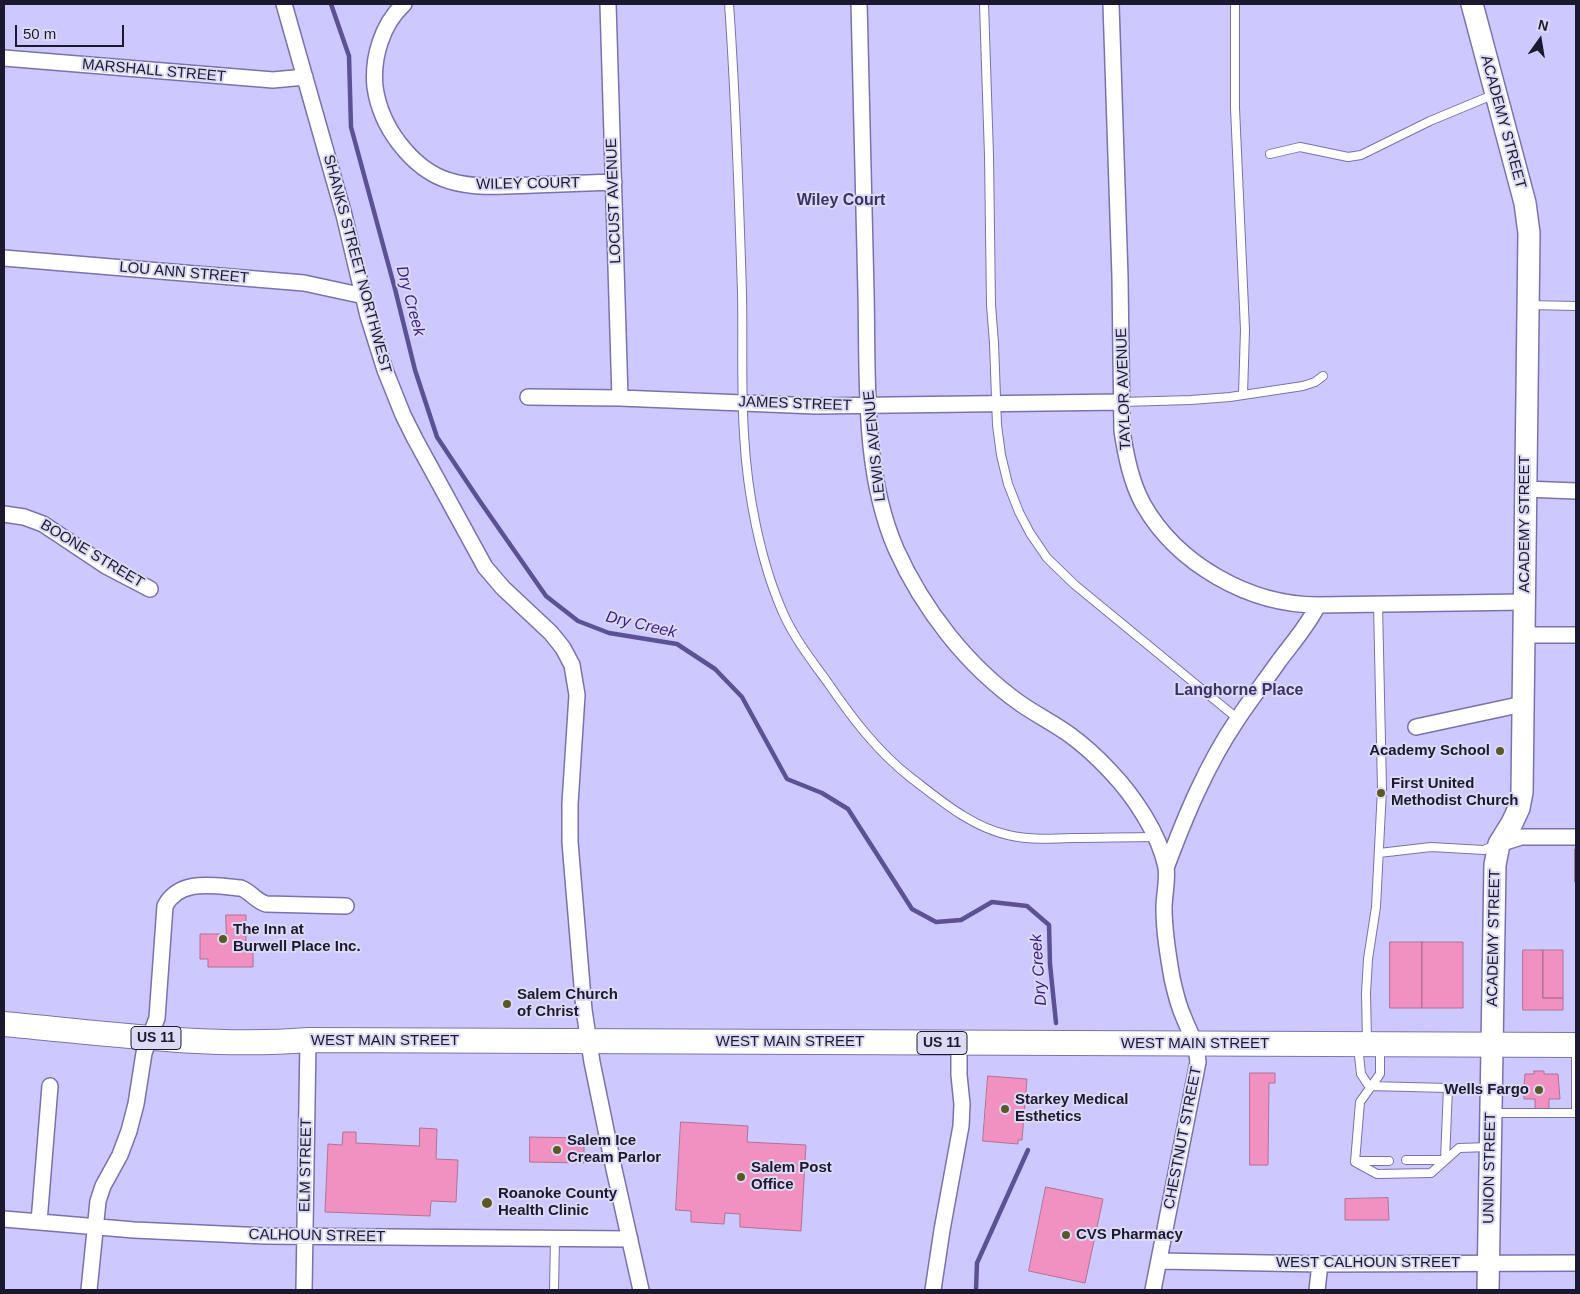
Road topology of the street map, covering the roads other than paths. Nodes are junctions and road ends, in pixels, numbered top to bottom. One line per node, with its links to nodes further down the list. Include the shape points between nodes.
1 (284, 4): 11 (street, SHANKS STREET NORTHWEST)
2 (404, 4): 14 (street, WILEY COURT, via 389,22 380,44 374,78 382,116 391,133 416,162 450,181 470,185 495,187)
3 (608, 4): 14 (street, LOCUST AVENUE)
4 (729, 4): 24 (lane, via 736,107)
5 (859, 4): 26 (street, LEWIS AVENUE)
6 (984, 4): 25 (lane, via 990,305)
7 (1111, 4): 23 (street, TAYLOR AVENUE)
8 (1234, 4): 20 (lane, via 1235,118 1245,330)
9 (1472, 4): 12 (street, ACADEMY STREET)
10 (4, 58): 11 (street, MARSHALL STREET, via 273,80)
11 (305, 76): 16 (street, SHANKS STREET NORTHWEST)
12 (1496, 93): 13 (lane, via 1430,121 1361,156 1348,158 1300,146); 17 (street, ACADEMY STREET, via 1525,204 1529,232)
13 (1270, 154)
14 (614, 182): 22 (street, LOCUST AVENUE)
15 (4, 258): 16 (street, LOU ANN STREET, via 304,283)
16 (364, 296): 48 (street, SHANKS STREET NORTHWEST, via 385,370 403,415 486,567 503,588 551,633 572,665 577,695 570,842)
17 (1528, 305): 18 (lane); 27 (street, ACADEMY STREET)
18 (1576, 306)
19 (1323, 376): 20 (lane, via 1303,386)
20 (1243, 394): 23 (lane, via 1191,400)
21 (528, 397): 22 (street, JAMES STREET)
22 (620, 398): 24 (street, JAMES STREET)
23 (1122, 402): 25 (street, JAMES STREET); 33 (street, TAYLOR AVENUE, via 1125,448 1133,480 1142,503 1171,542 1191,559 1240,588 1287,603)
24 (743, 403): 26 (street, JAMES STREET); 39 (lane, via 752,504 779,602 796,638 863,731 890,762 974,822 995,832 1037,839)
25 (996, 404): 26 (street, JAMES STREET); 37 (lane, via 1001,455 1008,484 1030,533 1047,558 1075,585)
26 (868, 406): 39 (street, LEWIS AVENUE, via 875,478 886,524 897,551 945,630 993,682 1092,752 1142,813)
27 (1525, 489): 28 (street); 31 (street, ACADEMY STREET)
28 (1576, 491)
29 (4, 514): 30 (street, BOONE STREET, via 43,524 106,566)
30 (150, 589)
31 (1525, 602): 32 (street, TAYLOR AVENUE); 34 (street, ACADEMY STREET)
32 (1378, 604): 33 (street, TAYLOR AVENUE); 42 (lane, via 1382,790)
33 (1318, 605): 37 (street, via 1308,625)
34 (1524, 635): 35 (street); 36 (street, ACADEMY STREET)
35 (1576, 635)
36 (1523, 704): 38 (street); 41 (street, ACADEMY STREET, via 1522,792 1512,824)
37 (1238, 718): 43 (street, via 1200,784)
38 (1416, 727)
39 (1155, 837): 43 (street, LEWIS AVENUE)
40 (1576, 837): 41 (street, via 1522,837)
41 (1499, 844): 42 (lane, via 1484,850 1431,847); 52 (street, ACADEMY STREET, via 1494,866)
42 (1379, 853): 51 (lane, via 1366,993)
43 (1166, 868): 50 (street, LEWIS AVENUE, via 1164,921 1168,956 1182,1015)
44 (346, 906): 46 (street, via 266,904 241,888 197,885 178,891 165,906 157,1018)
45 (4, 1024): 46 (main road, WEST MAIN STREET / US 11)
46 (150, 1037): 47 (main road, WEST MAIN STREET / US 11, via 273,1043); 64 (street, via 144,1053 130,1130 103,1186)
47 (308, 1040): 48 (main road, WEST MAIN STREET / US 11); 65 (street, ELM STREET)
48 (588, 1041): 49 (main road, WEST MAIN STREET / US 11); 67 (street, SHANKS STREET NORTHWEST)
49 (959, 1043): 50 (main road, WEST MAIN STREET / US 11); 76 (street, via 961,1126)
50 (1196, 1044): 51 (main road, WEST MAIN STREET / US 11); 68 (street, CHESTNUT STREET, via 1198,1062)
51 (1368, 1044): 52 (main road, WEST MAIN STREET / US 11); 55 (lane, via 1361,1074); 55 (lane, via 1380,1074)
52 (1492, 1045): 53 (main road, WEST MAIN STREET / US 11); 56 (street, UNION STREET)
53 (1576, 1045): 56 (lane, via 1576,1113)
54 (50, 1086): 63 (street)
55 (1370, 1086): 60 (lane, via 1448,1088); 61 (lane, via 1360,1102)
56 (1491, 1113): 57 (street, UNION STREET)
57 (1490, 1147): 60 (lane, via 1459,1148); 69 (street, UNION STREET)
58 (1389, 1160): 61 (lane)
59 (1406, 1160): 60 (lane)
60 (1445, 1160): 61 (lane, via 1430,1172 1377,1174)
61 (1356, 1161)
62 (4, 1219): 63 (street, CALHOUN STREET)
63 (39, 1222): 64 (street, CALHOUN STREET)
64 (95, 1227): 65 (street, CALHOUN STREET); 72 (street)
65 (305, 1237): 66 (street, CALHOUN STREET); 73 (street, ELM STREET)
66 (555, 1239): 67 (street, CALHOUN STREET); 74 (lane)
67 (630, 1239): 75 (street, SHANKS STREET NORTHWEST)
68 (1159, 1262): 71 (street, WEST CALHOUN STREET); 77 (street, CHESTNUT STREET)
69 (1488, 1263): 70 (street, WEST CALHOUN STREET); 71 (street, WEST CALHOUN STREET); 79 (street, UNION STREET)
70 (1576, 1263)
71 (1320, 1264): 78 (street)
72 (89, 1290)
73 (304, 1290)
74 (554, 1290)
75 (641, 1290)
76 (933, 1290)
77 (1153, 1290)
78 (1317, 1290)
79 (1488, 1290)

